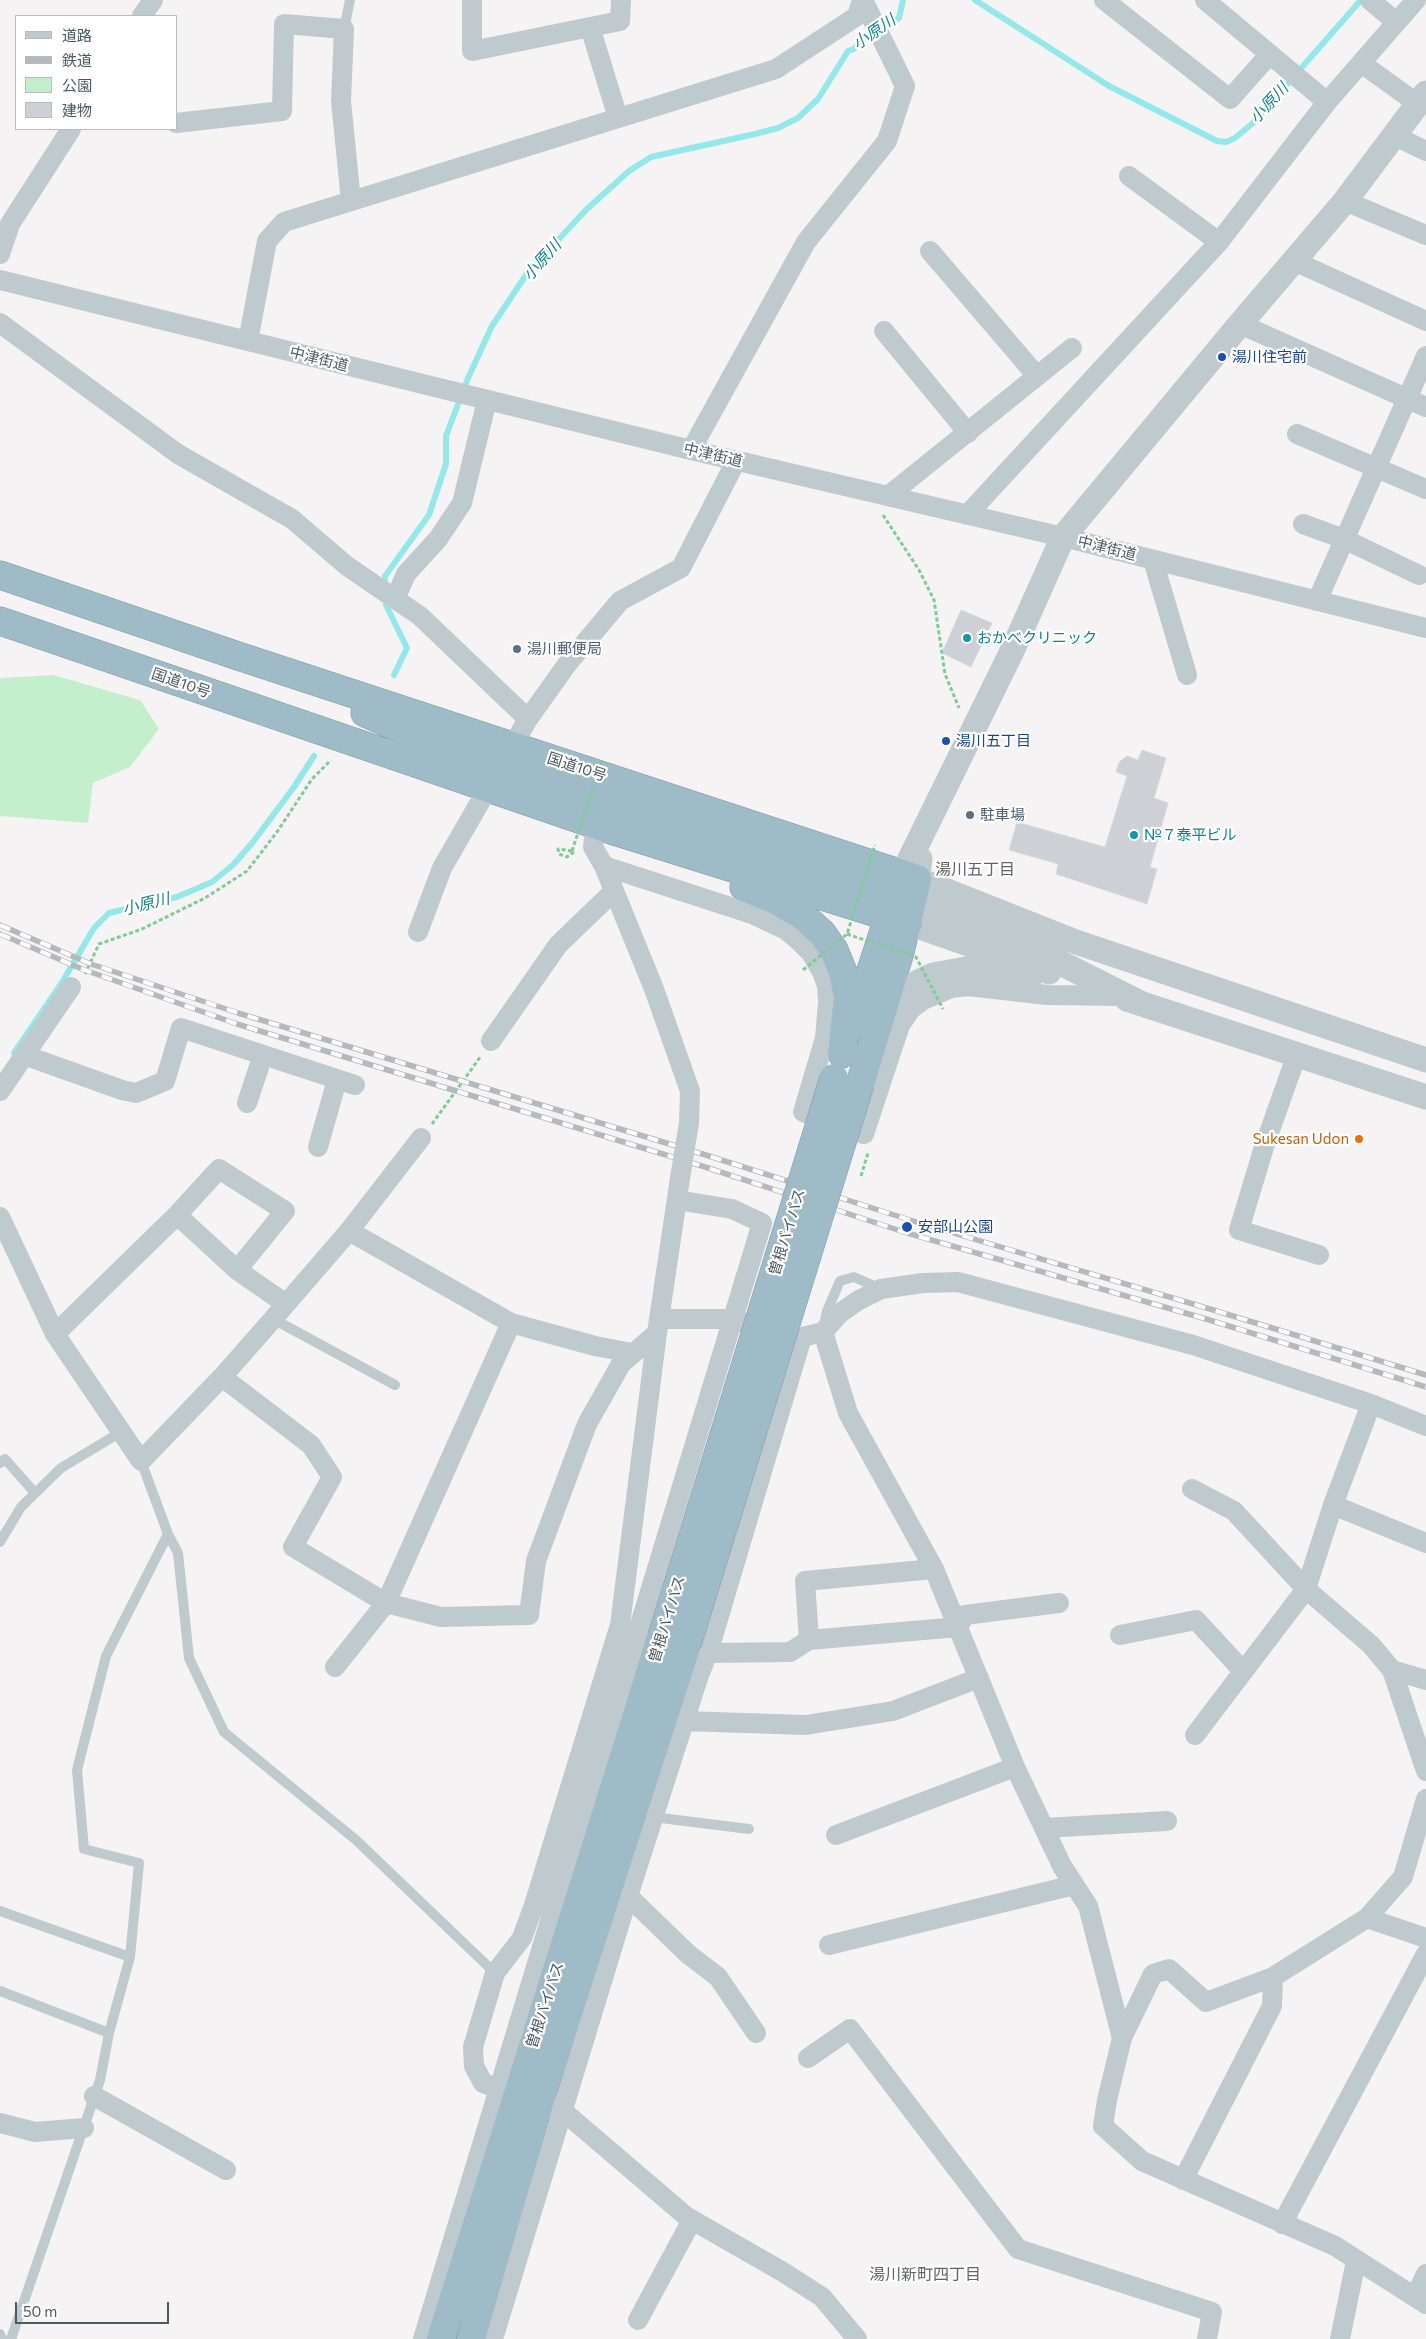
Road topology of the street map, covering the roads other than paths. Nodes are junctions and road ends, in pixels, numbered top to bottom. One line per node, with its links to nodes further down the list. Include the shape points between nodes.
1 (153, 0): 10 (street)
2 (350, 0): 13 (lane)
3 (472, 0): 12 (street, via 472,51)
4 (621, 0): 12 (street, via 620,21)
5 (863, 0): 18 (street, via 857,16 776,69); 45 (street, via 905,86 887,141 806,242)
6 (1104, 0): 14 (street, via 1230,99)
7 (1205, 0): 14 (street)
8 (1370, 0): 11 (street)
9 (1416, 0): 11 (street)
10 (143, 15)
11 (1396, 22): 15 (street)
12 (590, 27): 18 (street)
13 (344, 29): 19 (street, via 284,24 282,111); 24 (street, via 341,101)
14 (1269, 55): 17 (street)
15 (1361, 63): 16 (street); 17 (street)
16 (1422, 99): 21 (street)
17 (1327, 102): 27 (street)
18 (618, 118): 24 (street)
19 (178, 123)
20 (70, 130): 29 (street, via 10,224)
21 (1393, 135): 22 (street); 25 (street)
22 (1426, 151)
23 (1129, 176): 27 (street)
24 (351, 201): 36 (street, via 284,222 267,241)
25 (1345, 201): 26 (street); 30 (street)
26 (1426, 235)
27 (1219, 242): 50 (street)
28 (930, 251): 39 (street)
29 (0, 254)
30 (1294, 261): 32 (street); 34 (street)
31 (0, 280): 36 (street, 中津街道)
32 (1426, 321)
33 (0, 323): 57 (street, via 178,454 292,519 347,566)
34 (1240, 324): 40 (street); 52 (street)
35 (884, 331): 43 (street)
36 (248, 341): 41 (street, 中津街道)
37 (1072, 348): 39 (street)
38 (1426, 356): 40 (street)
39 (1037, 376): 43 (street)
40 (1407, 398): 42 (street); 47 (street)
41 (481, 399): 45 (street, 中津街道); 57 (street, via 462,503 438,539 406,574)
42 (1426, 407)
43 (968, 432): 49 (street)
44 (1297, 434): 47 (street)
45 (691, 450): 46 (street, 中津街道)
46 (736, 460): 49 (street, 中津街道); 62 (street, via 681,568 620,601 568,663)
47 (1376, 467): 48 (street); 53 (street)
48 (1426, 489)
49 (888, 496): 50 (street, 中津街道)
50 (967, 515): 52 (street, 中津街道)
51 (1303, 524): 53 (street)
52 (1063, 537): 54 (street, 中津街道); 68 (street, via 924,834)
53 (1344, 539): 55 (street); 58 (street)
54 (1152, 560): 58 (street, 中津街道); 61 (street)
55 (1419, 575)
56 (0, 576): 63 (highway, 国道10号, via 238,656)
57 (395, 598): 62 (street, via 420,616)
58 (1317, 601): 60 (street, 中津街道)
59 (0, 621): 64 (highway, 国道10号)
60 (1426, 628)
61 (1187, 675)
62 (528, 719): 63 (street)
63 (507, 754): 64 (street); 68 (highway, 国道10号, via 869,888)
64 (487, 787): 65 (highway, 国道10号); 69 (street, via 442,868)
65 (607, 828): 66 (street, via 593,847); 68 (highway); 79 (highway, via 776,900 822,932 843,972 848,997)
66 (604, 866): 67 (street); 72 (street, via 752,914 786,930 811,953 827,986 828,1002 824,1038 803,1112 864,1134 900,1025 911,1009 923,1000 951,988 968,986 1047,995)
67 (614, 891): 74 (street, via 558,945); 85 (street, bridge, via 654,988 690,1091 689,1123)
68 (904, 897): 70 (street); 73 (street, via 1017,941); 78 (street, via 1076,942); 79 (highway, 曽根バイパス, via 860,1008)
69 (418, 932)
70 (1081, 983): 72 (street); 79 (street, via 966,969 933,974 912,986 896,1003)
71 (71, 987): 77 (street)
72 (1118, 996): 73 (street)
73 (1142, 1004): 75 (street)
74 (490, 1042)
75 (1297, 1054): 81 (street); 89 (street, via 1239,1230)
76 (263, 1055): 77 (street, via 181,1028 165,1081 136,1093); 82 (street); 84 (street, via 346,1082)
77 (24, 1056): 80 (street)
78 (1426, 1060)
79 (851, 1069): 121 (highway, 曽根バイパス, bridge)
80 (0, 1091)
81 (1426, 1097)
82 (248, 1103)
83 (421, 1138): 88 (street)
84 (318, 1147)
85 (677, 1200): 94 (street, via 732,1210 762,1223); 96 (street)
86 (177, 1215): 90 (street); 90 (street, via 219,1169 285,1211); 98 (street)
87 (0, 1217): 98 (street)
88 (349, 1231): 92 (street); 95 (street)
89 (1319, 1255)
90 (237, 1270): 92 (street)
91 (881, 1289): 97 (street, via 840,1313); 97 (lane, via 854,1277 840,1280 826,1311); 103 (street, via 958,1282 1193,1345)
92 (286, 1304): 93 (street)
93 (272, 1319): 101 (street); 102 (lane)
94 (733, 1320): 96 (street); 99 (street); 153 (street)
95 (511, 1323): 100 (street); 116 (street)
96 (658, 1326): 100 (street); 145 (street, via 620,1625 522,1938)
97 (823, 1332): 99 (street); 114 (street, via 848,1413)
98 (55, 1334): 105 (street)
99 (802, 1337): 121 (street)
100 (632, 1353): 116 (street, via 621,1364 587,1424 536,1561 529,1614 441,1617)
101 (222, 1377): 106 (street); 116 (street, via 311,1446 332,1476 293,1547)
102 (395, 1385)
103 (1370, 1404): 104 (street); 110 (street)
104 (1426, 1426)
105 (122, 1432): 106 (street); 109 (lane, via 60,1468)
106 (141, 1461): 111 (lane)
107 (0, 1463): 109 (lane, via 5,1460)
108 (1192, 1489): 115 (street, via 1234,1511)
109 (35, 1493): 112 (lane)
110 (1333, 1505): 113 (street); 115 (street)
111 (168, 1534): 144 (lane, via 106,1656 77,1770 84,1849 139,1864); 145 (lane, via 178,1553 189,1658 224,1732 356,1840)
112 (0, 1542)
113 (1426, 1543)
114 (934, 1569): 118 (street); 120 (street, via 805,1581)
115 (1306, 1589): 123 (street, via 1371,1645); 124 (street)
116 (386, 1603): 122 (street)
117 (1059, 1603): 118 (street, via 965,1615)
118 (958, 1627): 120 (street); 125 (street)
119 (1120, 1635): 124 (street, via 1196,1620)
120 (809, 1640): 121 (street, via 790,1652)
121 (686, 1644): 127 (street); 153 (highway, 曽根バイパス)
122 (335, 1668)
123 (1392, 1670): 126 (street); 130 (street)
124 (1243, 1671): 128 (street)
125 (979, 1678): 127 (street, via 893,1711 806,1725); 129 (street)
126 (1426, 1680)
127 (684, 1721): 132 (street)
128 (1195, 1735)
129 (1015, 1766): 134 (street); 136 (street)
130 (1426, 1771)
131 (1426, 1799): 140 (street, via 1403,1878)
132 (653, 1817): 135 (lane); 138 (street)
133 (1167, 1821): 134 (street)
134 (1044, 1828): 137 (street)
135 (749, 1829)
136 (836, 1835)
137 (1074, 1885): 142 (street); 150 (street, via 1088,1906)
138 (628, 1896): 149 (street, via 688,1954 718,1976); 153 (street)
139 (0, 1911): 144 (lane)
140 (1367, 1918): 141 (street); 146 (street)
141 (1426, 1938)
142 (829, 1945)
143 (1426, 1954): 159 (street)
144 (130, 1957): 148 (lane)
145 (495, 1974): 153 (street, via 473,2047 474,2066 483,2083)
146 (1273, 1976): 150 (street, via 1206,2002 1169,1969 1153,1974); 157 (street, via 1272,2006)
147 (0, 1991): 148 (lane)
148 (109, 2033): 152 (lane)
149 (756, 2033)
150 (1122, 2038): 157 (street, via 1103,2126 1142,2161)
151 (808, 2058): 172 (street, via 850,2029 1018,2249 1212,2312)
152 (94, 2096): 155 (lane); 156 (street)
153 (530, 2100): 158 (street); 167 (street); 168 (highway, 曽根バイパス); 169 (highway, 曽根バイパス); 170 (street)
154 (0, 2124): 155 (street, via 35,2132)
155 (84, 2128): 166 (lane)
156 (226, 2170)
157 (1183, 2180): 159 (street)
158 (692, 2220): 163 (street); 171 (street, via 822,2297)
159 (1282, 2224): 160 (street, via 1335,2246)
160 (1356, 2261): 162 (street); 173 (street)
161 (1426, 2274): 162 (street)
162 (1420, 2300)
163 (638, 2320)
164 (0, 2334): 165 (lane)
165 (2, 2339)
166 (11, 2339)
167 (423, 2339)
168 (442, 2339)
169 (471, 2339)
170 (493, 2339)
171 (857, 2339)
172 (1207, 2339)
173 (1340, 2339)

